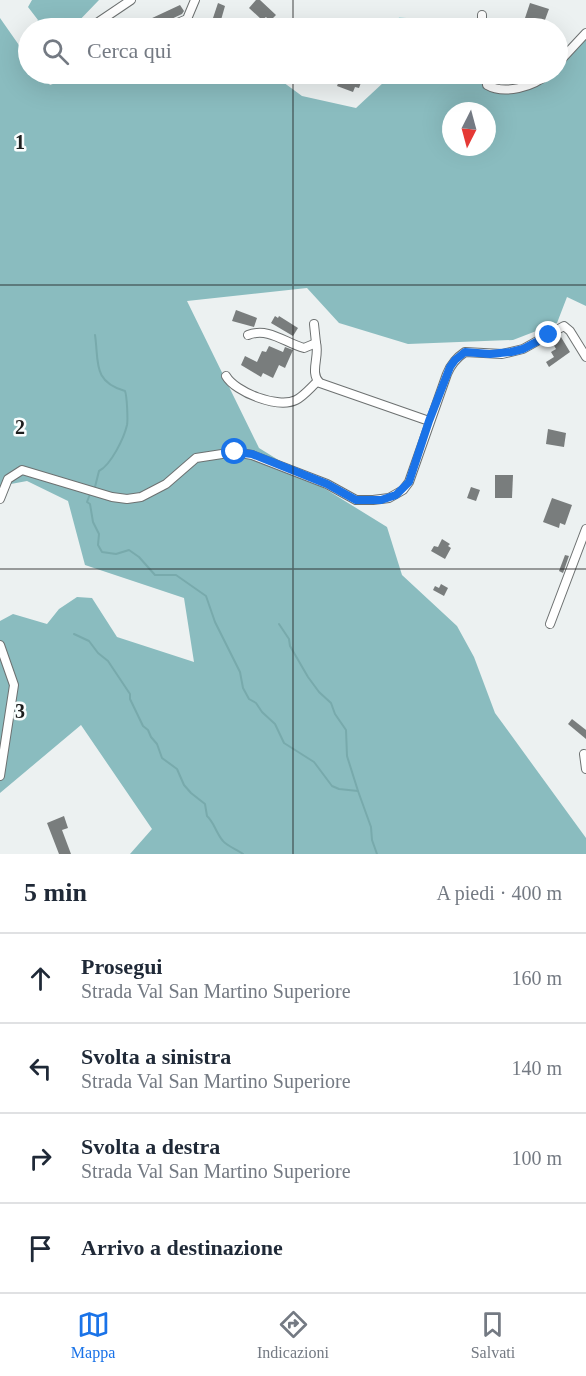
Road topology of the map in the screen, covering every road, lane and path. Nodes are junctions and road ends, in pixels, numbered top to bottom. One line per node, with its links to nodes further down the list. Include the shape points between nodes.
1 (130, 0): 3 (street)
2 (195, 0): 4 (street)
3 (103, 18)
4 (187, 18)
5 (586, 33): 6 (street)
6 (568, 52)
7 (487, 84): 8 (street, via 495,90 506,90)
8 (532, 84)
9 (314, 324): 11 (street)
10 (248, 335): 11 (street, via 263,333 304,348)
11 (316, 343): 14 (street)
12 (586, 357): 15 (street, via 564,326 523,349 502,354 465,352 450,367)
13 (226, 376): 14 (street, via 239,389 278,402 296,400)
14 (318, 381): 15 (street)
15 (429, 421): 16 (street, via 409,482 396,495 381,500 356,500 327,484 242,452 202,456 166,484 141,497 112,497 22,470 8,479)
16 (0, 499)
17 (586, 529): 18 (street)
18 (550, 624)
19 (0, 645): 22 (street, via 14,685)
20 (584, 754): 21 (street)
21 (586, 769)
22 (0, 776)

